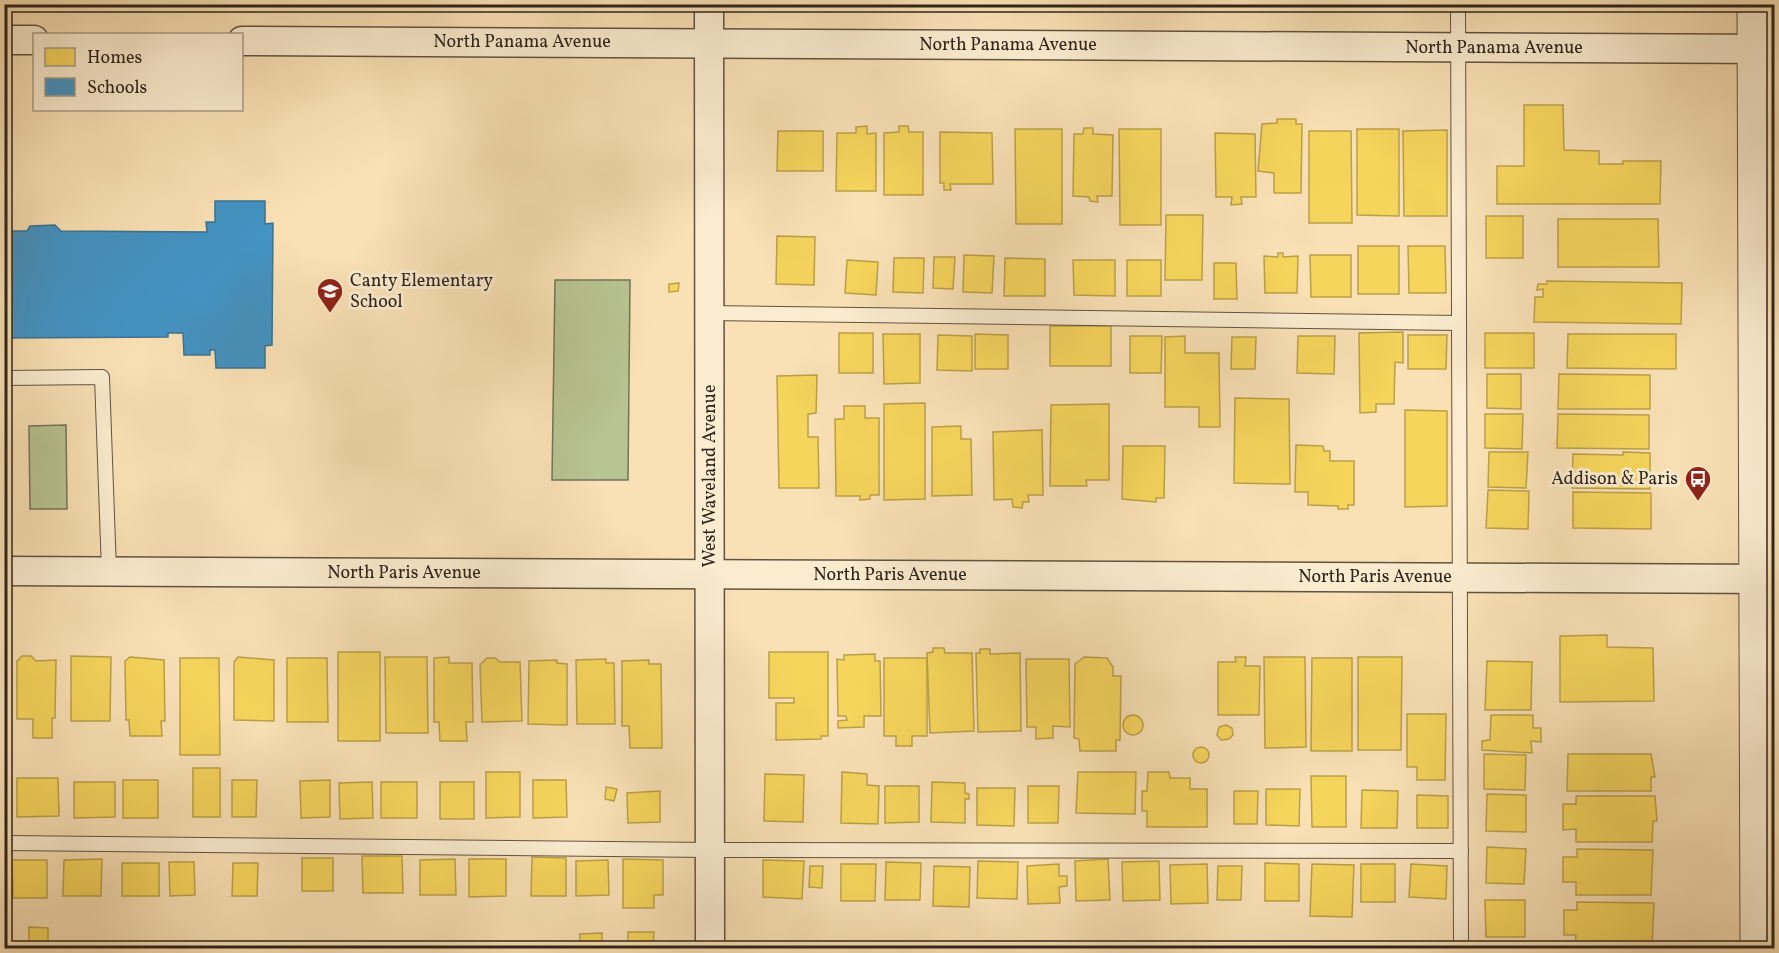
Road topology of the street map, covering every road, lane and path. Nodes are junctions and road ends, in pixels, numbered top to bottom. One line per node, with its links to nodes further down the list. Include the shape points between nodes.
1 (710, 4): 7 (street, West Waveland Avenue)
2 (1458, 4): 8 (lane)
3 (1754, 4): 9 (street)
4 (4, 40): 5 (street)
5 (33, 40)
6 (243, 41): 7 (street, North Panama Avenue)
7 (710, 44): 8 (street, North Panama Avenue); 10 (street, West Waveland Avenue)
8 (1458, 48): 9 (street, North Panama Avenue); 11 (lane)
9 (1764, 49): 17 (street)
10 (710, 313): 11 (lane); 15 (street, West Waveland Avenue)
11 (1459, 323): 16 (lane)
12 (4, 378): 14 (lane, via 102,377)
13 (4, 571): 14 (street, North Paris Avenue)
14 (109, 571): 15 (street, North Paris Avenue)
15 (710, 574): 16 (street, North Paris Avenue); 19 (street, West Waveland Avenue)
16 (1460, 578): 17 (street, North Paris Avenue); 20 (lane)
17 (1765, 579): 23 (street)
18 (4, 843): 19 (lane)
19 (710, 850): 20 (lane); 21 (street, West Waveland Avenue)
20 (1461, 851): 22 (lane)
21 (710, 948)
22 (1461, 948)
23 (1757, 948)

